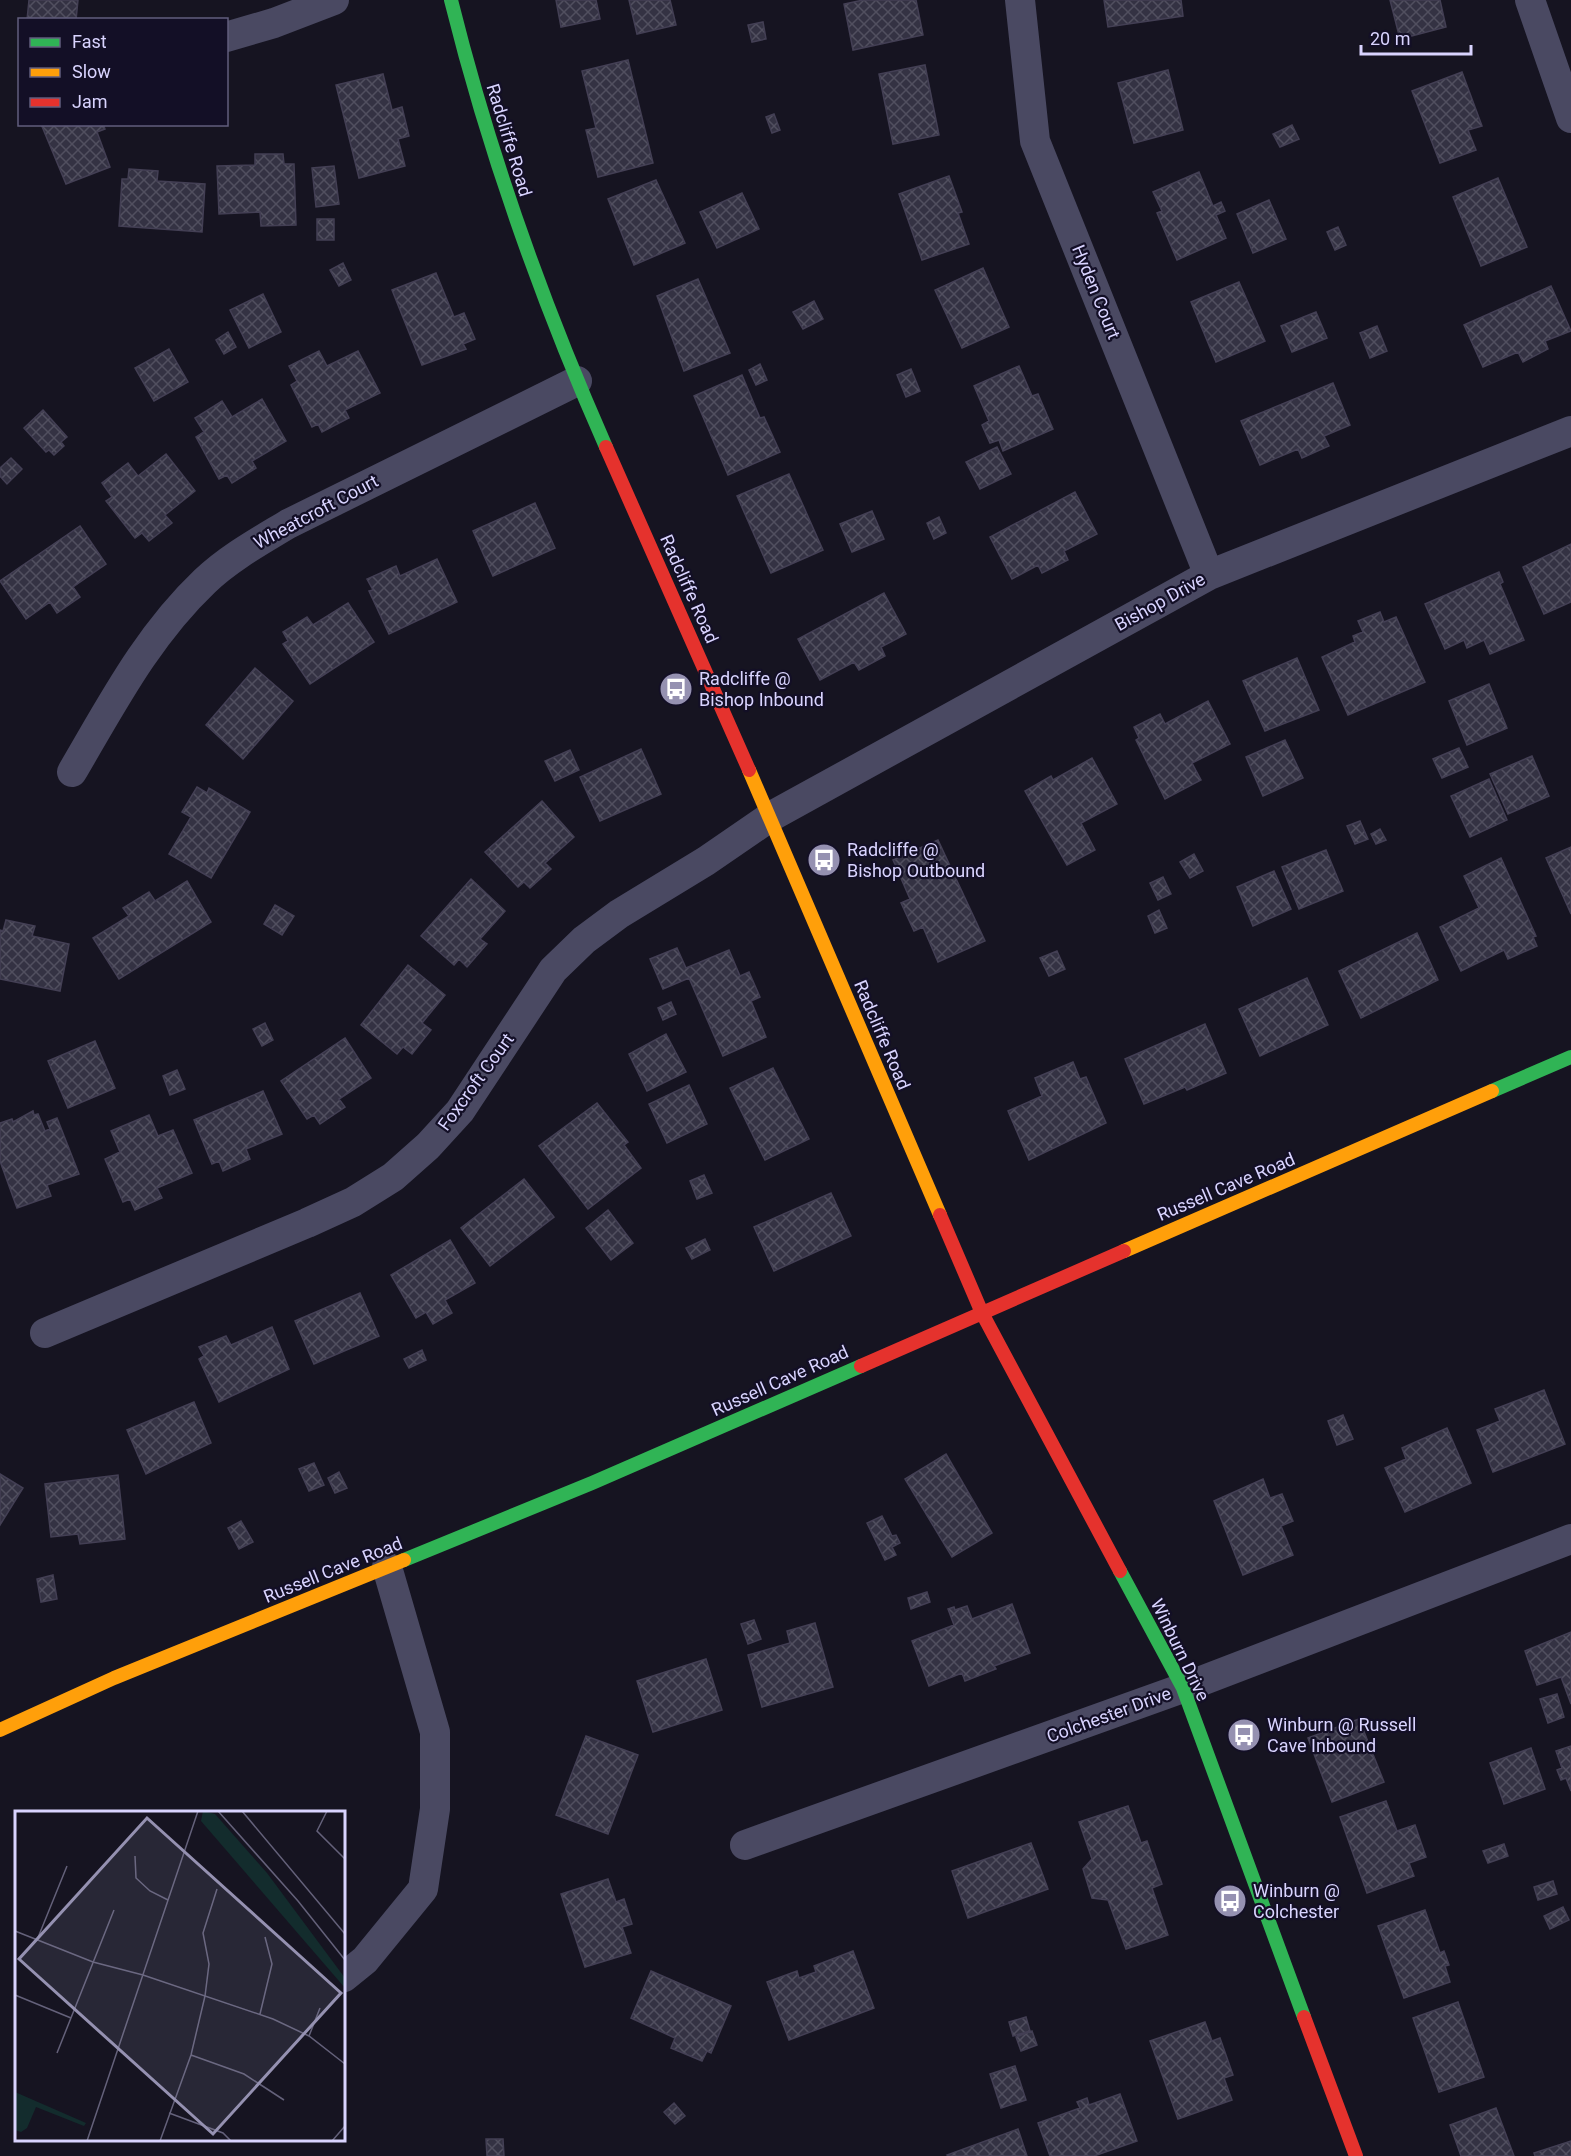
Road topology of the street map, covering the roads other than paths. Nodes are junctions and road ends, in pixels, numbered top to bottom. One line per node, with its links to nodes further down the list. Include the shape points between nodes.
1 (334, 0): 5 (street, via 274,24)
2 (451, 0): 7 (street, Radcliffe Road, via 500,176)
3 (1020, 0): 9 (street, Hyden Court, via 1035,141)
4 (1530, 0): 6 (street)
5 (228, 36)
6 (1571, 118)
7 (577, 381): 10 (street, Wheatcroft Court, via 245,549 171,615 141,654); 11 (street, Radcliffe Road)
8 (1571, 431): 9 (street, Bishop Drive)
9 (1209, 575): 11 (street, Bishop Drive)
10 (72, 772)
11 (770, 817): 13 (street, Radcliffe Road); 14 (street, Foxcroft Court, via 584,940 553,970 460,1111 393,1177 353,1202 307,1223)
12 (1571, 1057): 13 (street, Russell Cave Road)
13 (982, 1313): 16 (street, Russell Cave Road, via 592,1483); 17 (street, Winburn Drive)
14 (45, 1333)
15 (1571, 1539): 17 (street, Colchester Drive)
16 (387, 1567): 18 (street, Russell Cave Road, via 114,1678); 20 (street, via 435,1732 435,1809 423,1889 365,1960)
17 (1183, 1688): 19 (street, Colchester Drive); 21 (street, Winburn Drive)
18 (0, 1730)
19 (745, 1845)
20 (345, 1976)
21 (1352, 2155)

